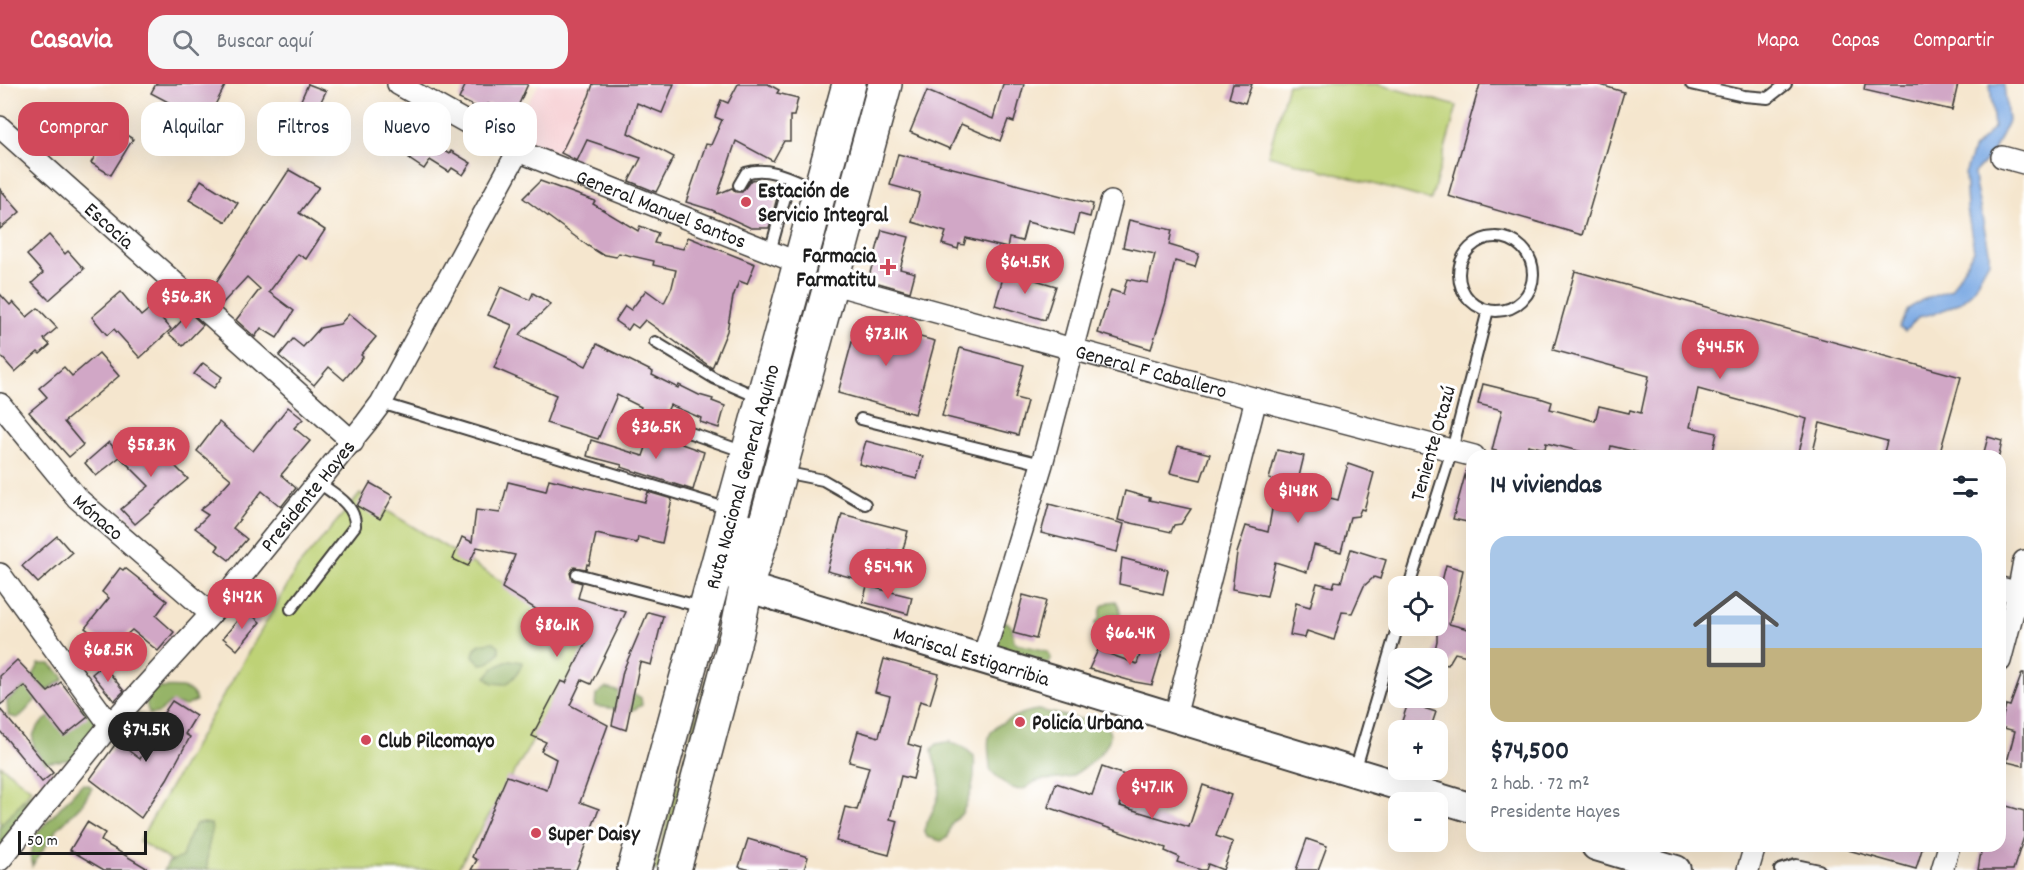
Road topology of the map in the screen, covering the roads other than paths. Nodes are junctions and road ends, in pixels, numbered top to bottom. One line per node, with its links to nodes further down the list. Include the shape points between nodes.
1 (398, 84): 6 (street, General Manuel Santos)
2 (849, 84): 14 (highway, Ruta Nacional General Aquino)
3 (885, 84): 18 (highway, Ruta Nacional General Aquino)
4 (1691, 84): 5 (lane, via 1768,98)
5 (1786, 84)
6 (463, 121)
7 (0, 127): 28 (street, Escocia)
8 (516, 156): 24 (street, Presidente Hayes)
9 (529, 156): 16 (street, General Manuel Santos, via 726,230)
10 (2002, 157): 11 (street)
11 (2024, 162)
12 (790, 179): 13 (lane, via 755,170 746,173); 14 (lane); 16 (lane)
13 (739, 185)
14 (821, 191): 17 (highway, Ruta Nacional General Aquino)
15 (1111, 202): 21 (street)
16 (770, 252): 17 (street, General Manuel Santos)
17 (801, 264): 22 (highway, Ruta Nacional General Aquino)
18 (830, 283): 21 (street, General F Caballero); 32 (highway, Ruta Nacional General Aquino)
19 (1488, 310): 19 (lane, via 1516,305 1532,282 1532,262 1527,254 1504,238 1476,243 1460,267 1465,294); 29 (lane, Teniente Otazú)
20 (655, 342): 22 (lane, via 714,378)
21 (1073, 350): 23 (street, General F Caballero); 31 (street)
22 (763, 399): 33 (highway, Ruta Nacional General Aquino)
23 (1256, 399): 29 (street, General F Caballero); 49 (street)
24 (381, 403): 28 (street, Presidente Hayes); 33 (lane)
25 (0, 404): 44 (street, Mónaco, via 77,498)
26 (861, 418): 31 (lane)
27 (653, 420): 33 (lane)
28 (352, 442): 34 (street, Presidente Hayes)
29 (1452, 450): 30 (street, General F Caballero); 39 (lane, Teniente Otazú)
30 (1466, 454)
31 (1042, 464): 48 (street)
32 (780, 471): 35 (lane, via 823,480); 40 (highway, Ruta Nacional General Aquino)
33 (740, 482): 40 (street, via 749,507 734,566); 42 (highway, Ruta Nacional General Aquino)
34 (319, 483): 43 (lane, via 353,512 355,526); 44 (street, Presidente Hayes)
35 (865, 504)
36 (2024, 561): 41 (street)
37 (0, 574): 50 (street)
38 (577, 574): 42 (lane)
39 (1412, 576)
40 (746, 587): 47 (highway, via 726,596 717,621); 48 (street, Mariscal Estigarribia); 58 (highway, Ruta Nacional General Aquino)
41 (2014, 592): 45 (street)
42 (705, 608): 47 (highway, Ruta Nacional General Aquino)
43 (291, 609)
44 (211, 614): 50 (street, Presidente Hayes)
45 (2006, 631)
46 (1395, 636): 51 (lane)
47 (696, 640): 57 (highway, Ruta Nacional General Aquino)
48 (983, 658): 49 (street, Mariscal Estigarribia)
49 (1175, 717): 51 (street, Mariscal Estigarribia)
50 (110, 725): 56 (street, Presidente Hayes)
51 (1355, 772): 52 (street, Mariscal Estigarribia)
52 (1466, 806)
53 (1616, 852): 59 (street)
54 (1753, 852): 60 (street)
55 (1947, 852): 63 (street)
56 (0, 860)
57 (634, 870)
58 (674, 870)
59 (1676, 870)
60 (1748, 870)
61 (1780, 870): 62 (lane, via 1796,865)
62 (1819, 870)
63 (1942, 870)

